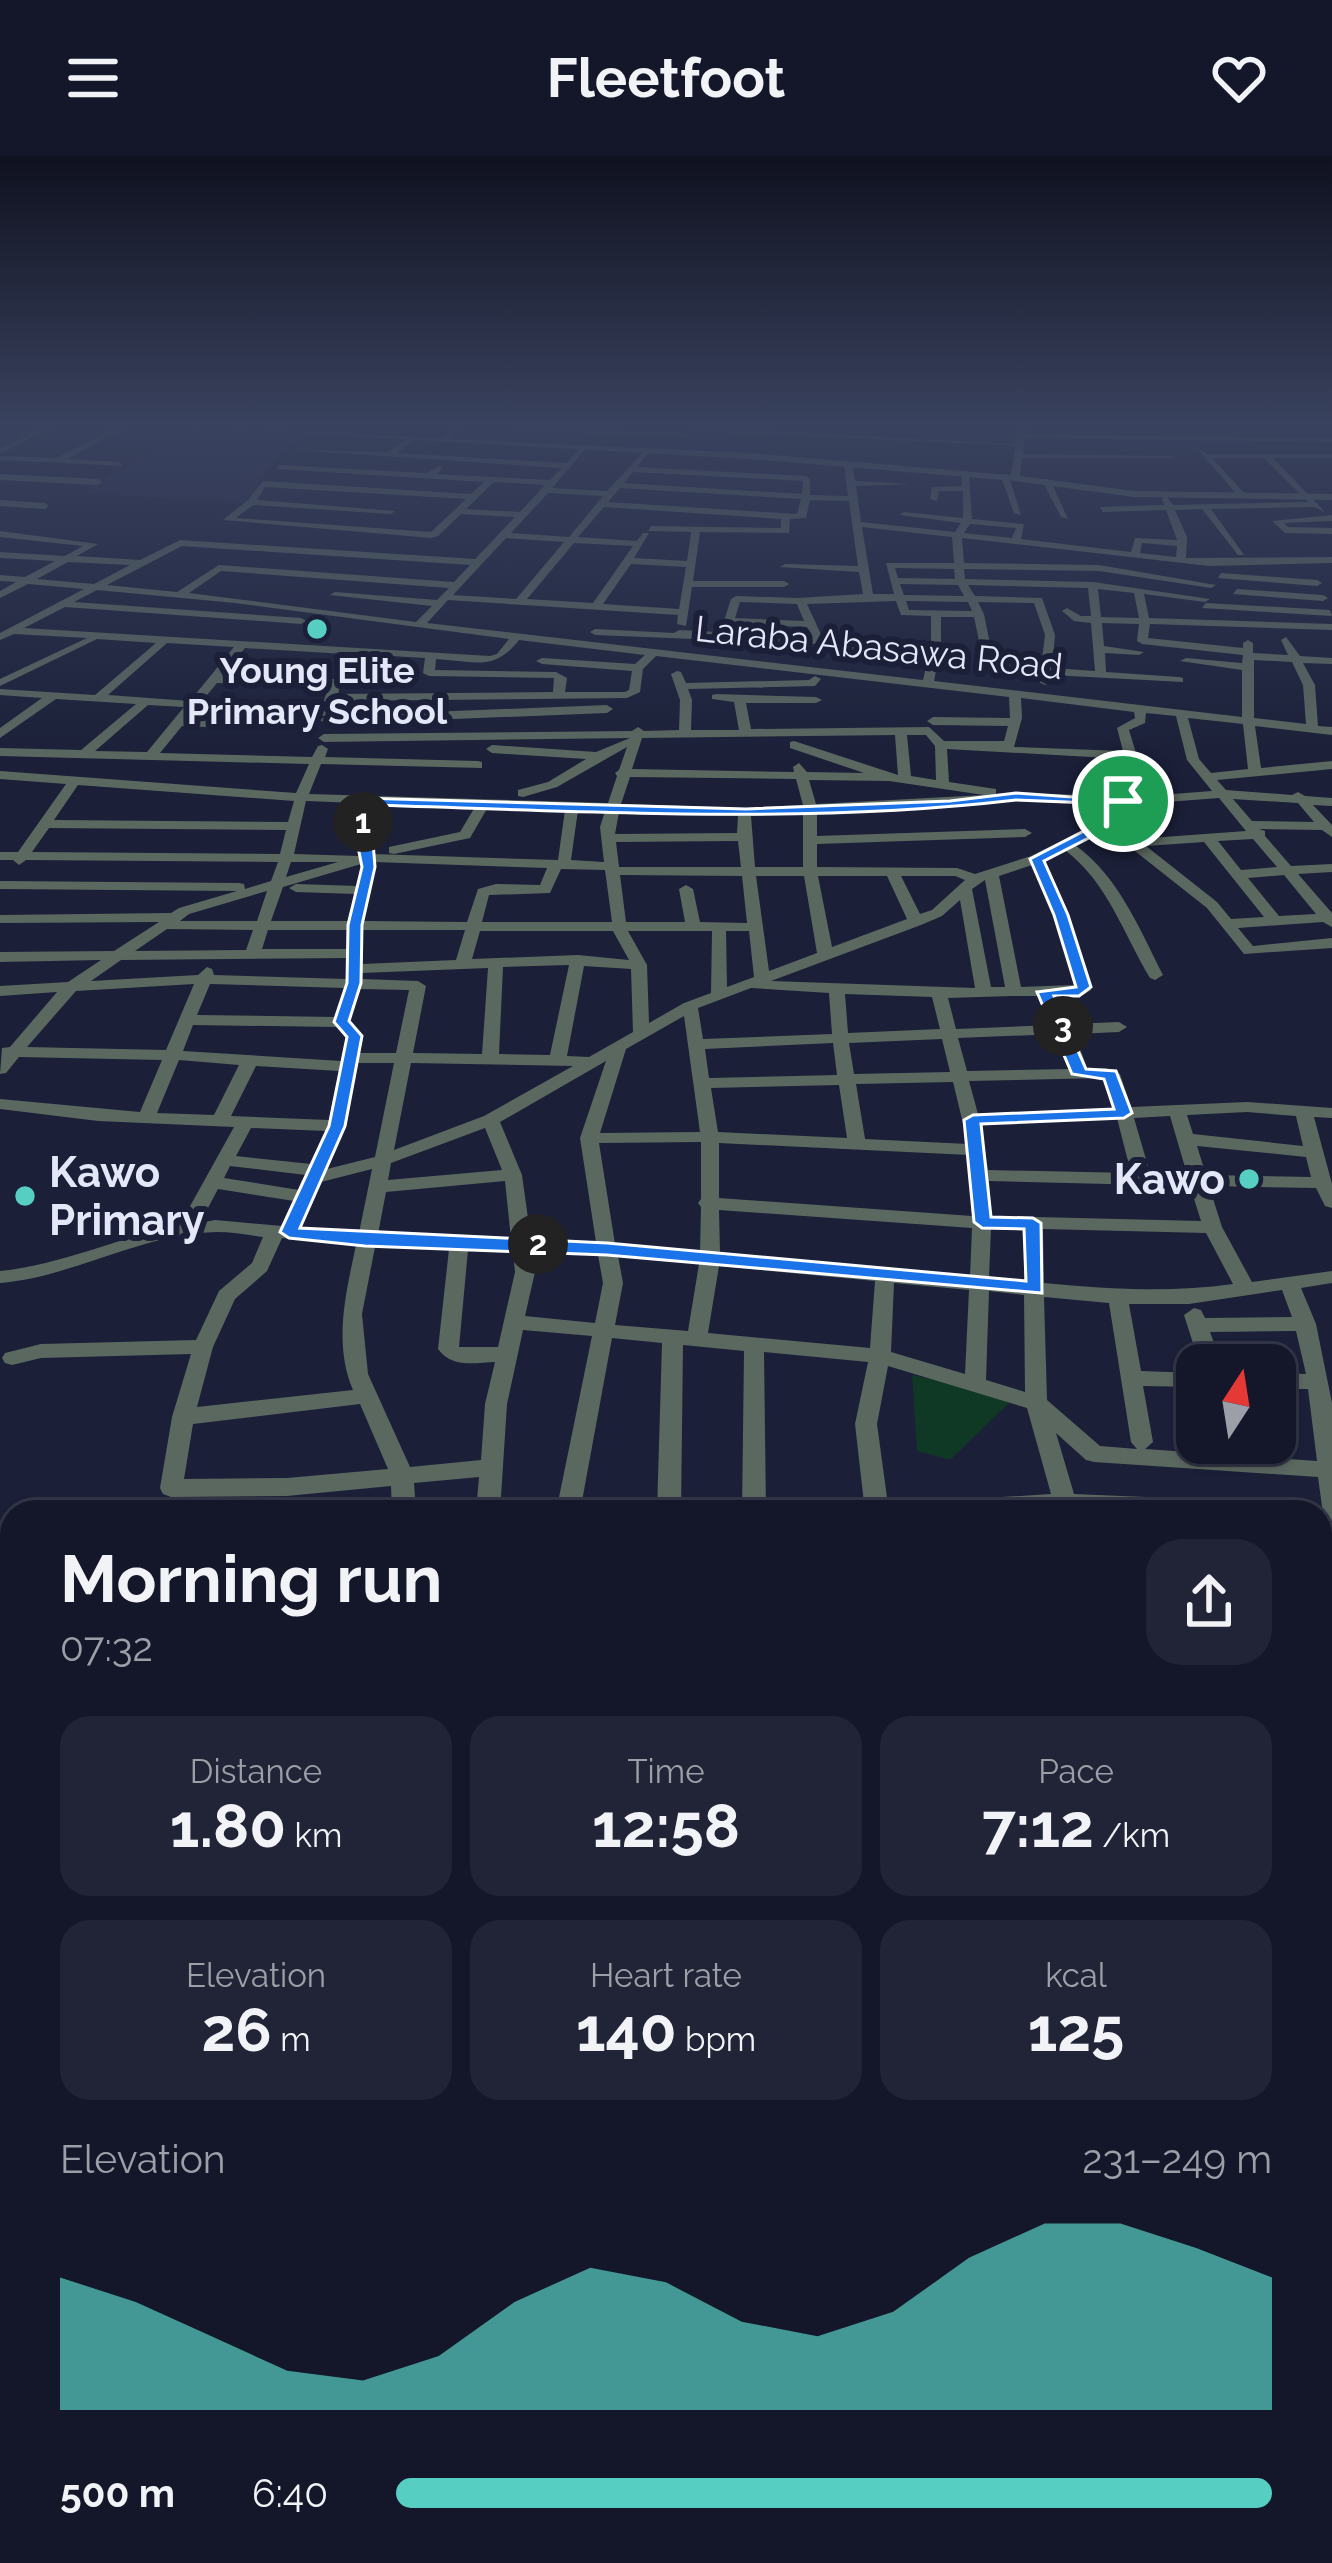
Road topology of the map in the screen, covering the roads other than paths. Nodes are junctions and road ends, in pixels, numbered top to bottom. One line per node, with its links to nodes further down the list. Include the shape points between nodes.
1 (50, 538): 31 (street, via 92,542)
2 (428, 538): 30 (street)
3 (499, 538): 37 (street)
4 (549, 538): 19 (street)
5 (644, 538): 23 (street)
6 (694, 538): 39 (street)
7 (718, 538): 8 (street, via 785,545)
8 (785, 538)
9 (859, 538): 45 (street)
10 (923, 538): 40 (street)
11 (957, 538): 41 (street)
12 (974, 538): 20 (street)
13 (1017, 538): 21 (street)
14 (1041, 538): 24 (street)
15 (1083, 538): 26 (street)
16 (1179, 538): 22 (street)
17 (1232, 538): 27 (street)
18 (1277, 538): 36 (street)
19 (572, 540): 23 (street); 73 (street)
20 (993, 541): 21 (street); 42 (street)
21 (1015, 543): 24 (street)
22 (1180, 543): 29 (street, via 1138,540); 35 (street)
23 (639, 544): 34 (street)
24 (1037, 546): 26 (street); 43 (street)
25 (247, 547): 30 (street); 38 (street, via 180,543); 44 (street)
26 (1082, 551): 28 (street)
27 (1241, 553)
28 (1105, 554): 29 (street); 46 (street)
29 (1135, 556): 35 (street)
30 (409, 557): 37 (street)
31 (70, 558): 32 (street); 38 (street); 52 (street)
32 (0, 559)
33 (1332, 560): 36 (street)
34 (627, 561): 39 (street); 78 (street)
35 (1181, 561): 48 (street)
36 (1307, 561): 48 (street); 75 (street)
37 (475, 562): 58 (street)
38 (145, 563): 60 (street)
39 (688, 565): 56 (street)
40 (928, 566): 41 (street); 54 (street, via 891,564)
41 (959, 566): 42 (street); 53 (street)
42 (1000, 566): 43 (street)
43 (1042, 566): 46 (street)
44 (219, 568): 47 (street); 63 (street)
45 (863, 568): 57 (street, via 785,563); 66 (street)
46 (1103, 569): 49 (street); 59 (street)
47 (277, 572): 51 (street); 72 (street)
48 (1215, 575): 49 (street); 74 (street); 75 (street)
49 (1160, 576): 61 (street)
50 (0, 578): 52 (street)
51 (355, 578): 58 (street); 65 (street)
52 (30, 580): 60 (street); 64 (street)
53 (960, 580): 54 (street); 55 (street); 68 (street)
54 (893, 581): 67 (street)
55 (1021, 582): 59 (street); 69 (street)
56 (686, 584): 57 (street); 81 (street)
57 (784, 584): 71 (street)
58 (453, 585): 70 (street)
59 (1099, 585): 61 (street); 86 (street)
60 (104, 587): 63 (street); 76 (street)
61 (1144, 590): 74 (street); 87 (street)
62 (1237, 592): 75 (street)
63 (181, 594): 72 (street)
64 (0, 595)
65 (335, 595): 70 (street); 80 (street)
66 (868, 597): 67 (street); 71 (street)
67 (898, 597): 68 (street); 82 (street, via 905,613)
68 (970, 597): 69 (street); 83 (street)
69 (1014, 598): 116 (street, via 1039,601 1050,635)
70 (440, 600): 73 (street); 89 (street)
71 (792, 600): 88 (street); 88 (street, via 733,600 727,620)
72 (245, 601): 80 (street)
73 (518, 603): 77 (street)
74 (1206, 603): 75 (street); 90 (street)
75 (1327, 603): 103 (street)
76 (68, 605): 84 (street, via 298,621); 91 (street)
77 (572, 607): 78 (street); 85 (street)
78 (595, 608): 81 (street)
79 (1067, 610): 86 (street, via 1073,619)
80 (316, 611): 84 (street)
81 (683, 612): 92 (street)
82 (936, 614): 83 (street); 124 (street)
83 (979, 614): 116 (street, via 989,667)
84 (348, 616): 89 (street, Laraba Abasawa Road); 105 (street)
85 (562, 619)
86 (1098, 619): 87 (street); 104 (street)
87 (1145, 622): 90 (street); 102 (street, via 1142,641)
88 (811, 624): 100 (street)
89 (419, 625): 93 (street, Laraba Abasawa Road)
90 (1205, 625): 102 (street); 103 (street)
91 (14, 632): 94 (street); 95 (street)
92 (678, 634): 96 (street, via 553,631); 100 (street); 109 (street)
93 (517, 636): 96 (street, Laraba Abasawa Road); 111 (street)
94 (0, 638)
95 (94, 639): 99 (street); 121 (street)
96 (546, 639): 109 (street, Laraba Abasawa Road)
97 (1286, 640): 98 (street); 103 (street); 112 (street)
98 (1332, 641)
99 (162, 643): 101 (street); 133 (street)
100 (819, 645): 106 (street); 118 (street)
101 (241, 646): 105 (street); 119 (street)
102 (1191, 646): 103 (street); 113 (street)
103 (1247, 648): 112 (street); 113 (street); 145 (street)
104 (1099, 649): 108 (street); 117 (street)
105 (320, 650): 107 (street)
106 (880, 651)
107 (372, 652): 110 (street); 123 (street)
108 (1139, 652)
109 (663, 654): 115 (street); 118 (street, Laraba Abasawa Road); 125 (street)
110 (431, 656): 111 (street); 129 (street, via 429,673 556,675)
111 (499, 658): 115 (street)
112 (1299, 660): 114 (street); 148 (street, via 1309,685)
113 (1186, 661): 120 (street)
114 (1332, 662)
115 (638, 668): 135 (street, via 632,694)
116 (1048, 672): 117 (street); 130 (street)
117 (1101, 674): 120 (street)
118 (818, 676): 124 (street, Laraba Abasawa Road); 125 (street); 134 (street)
119 (213, 679): 123 (street); 137 (street)
120 (1179, 680): 140 (street)
121 (0, 682)
122 (378, 682): 123 (street)
123 (337, 683): 139 (street)
124 (930, 684): 127 (street, Laraba Abasawa Road); 155 (street)
125 (683, 691): 132 (street); 150 (street)
126 (0, 692): 131 (street)
127 (1015, 692): 130 (street, Laraba Abasawa Road); 147 (street)
128 (512, 694): 129 (street); 139 (street); 141 (street)
129 (559, 694): 135 (street)
130 (1042, 694): 138 (street, Laraba Abasawa Road)
131 (53, 696): 133 (street); 156 (street)
132 (739, 699): 134 (street); 152 (street)
133 (96, 700): 136 (street)
134 (816, 700): 142 (street)
135 (606, 702): 141 (street); 154 (street)
136 (144, 703): 137 (street); 166 (street)
137 (191, 705): 144 (street); 146 (street)
138 (1140, 706): 140 (street, Laraba Abasawa Road); 165 (street, via 1141,720 1123,728)
139 (328, 710): 143 (street); 144 (street); 159 (street)
140 (1178, 711): 145 (street, Laraba Abasawa Road); 179 (street, via 1193,760)
141 (514, 712): 143 (street); 153 (street)
142 (817, 715)
143 (396, 716): 157 (street)
144 (268, 717): 146 (street); 161 (street)
145 (1248, 720): 148 (street, Laraba Abasawa Road); 176 (street)
146 (178, 722): 168 (street)
147 (1013, 723): 155 (street); 163 (street, via 1010,745)
148 (1308, 728): 151 (street, Laraba Abasawa Road); 174 (street)
149 (901, 730): 155 (street); 160 (street); 181 (street)
150 (686, 731): 152 (street); 158 (street)
151 (1332, 731)
152 (746, 732): 160 (street)
153 (505, 733): 154 (street); 157 (street); 162 (street)
154 (608, 733): 158 (street)
155 (936, 733): 163 (street); 184 (street)
156 (0, 734)
157 (392, 735): 159 (street)
158 (636, 736): 167 (street); 177 (street)
159 (324, 738): 169 (street)
160 (792, 738): 180 (street); 182 (street)
161 (258, 743)
162 (491, 748): 167 (street); 172 (street)
163 (996, 749): 165 (street); 188 (street)
164 (0, 752): 166 (street)
165 (1130, 755): 189 (street)
166 (82, 756): 168 (street)
167 (596, 756): 195 (street, via 549,792)
168 (149, 758): 170 (street)
169 (319, 758): 170 (street); 171 (street); 187 (street)
170 (230, 759): 185 (street)
171 (368, 759): 172 (street); 190 (street)
172 (478, 765): 192 (street)
173 (1332, 765): 174 (street)
174 (1314, 766): 175 (street)
175 (1273, 770): 176 (street); 196 (street)
176 (1256, 771): 179 (street)
177 (621, 773): 182 (street); 199 (street)
178 (0, 775): 183 (street)
179 (1208, 776): 186 (street)
180 (889, 777): 181 (street); 182 (street)
181 (905, 778): 184 (street)
182 (802, 779): 201 (street)
183 (73, 784): 185 (street); 203 (street)
184 (943, 784): 188 (street)
185 (211, 794): 187 (street)
186 (1223, 794): 189 (street); 196 (street); 205 (street)
187 (301, 797): 190 (street); 204 (street)
188 (1006, 797): 191 (street); 201 (street); 207 (street)
189 (1155, 797): 193 (street)
190 (356, 800): 192 (street); 219 (street)
191 (1081, 800): 193 (street); 202 (street)
192 (466, 801): 194 (street)
193 (1123, 801): 202 (street)
194 (484, 802): 195 (street); 219 (street, via 465,835)
195 (515, 802): 198 (street)
196 (1304, 802): 197 (street); 206 (street)
197 (1332, 802)
198 (572, 805): 199 (street); 221 (street)
199 (610, 808): 200 (street); 208 (street)
200 (746, 812): 201 (street); 209 (street)
201 (808, 812): 212 (street)
202 (1109, 821): 213 (street); 214 (street)
203 (45, 824): 204 (street); 217 (street)
204 (293, 826): 218 (street)
205 (1255, 830): 206 (street); 211 (street); 227 (street)
206 (1329, 830)
207 (1025, 832): 210 (street); 220 (street)
208 (607, 838): 209 (street); 222 (street)
209 (744, 838): 224 (street)
210 (946, 838): 212 (street); 229 (street)
211 (1208, 838): 213 (street); 228 (street)
212 (809, 840): 225 (street)
213 (1133, 843): 243 (street)
214 (1067, 845): 220 (street); 262 (street, via 1109,888)
215 (166, 855): 217 (street); 218 (street); 231 (street)
216 (0, 856): 217 (street)
217 (22, 856): 230 (street)
218 (286, 858): 219 (street); 232 (street)
219 (369, 858): 221 (street); 232 (street); 234 (street)
220 (1040, 858): 229 (street); 270 (street, via 1083,987)
221 (560, 864): 222 (street); 245 (street, via 545,890 485,890)
222 (612, 868): 224 (street); 249 (street)
223 (1332, 868): 227 (street)
224 (751, 870): 225 (street); 246 (street)
225 (810, 871): 226 (street); 252 (street)
226 (892, 871): 229 (street); 240 (street)
227 (1290, 871): 228 (street); 237 (street)
228 (1240, 874): 239 (street)
229 (974, 878): 240 (street, via 938,913); 268 (street); 269 (street)
230 (0, 885): 231 (street)
231 (152, 887): 232 (street); 235 (street)
232 (275, 887): 234 (street); 238 (street); 241 (street)
233 (686, 889): 248 (street)
234 (362, 890): 242 (street)
235 (139, 918): 236 (street); 238 (street)
236 (0, 919)
237 (1331, 919): 239 (street)
238 (164, 921): 241 (street); 251 (street)
239 (1275, 921): 243 (street)
240 (916, 922): 252 (street)
241 (260, 925): 242 (street); 253 (street)
242 (355, 925): 244 (street); 261 (street)
243 (1228, 925): 250 (street, via 1255,952)
244 (419, 926): 245 (street); 260 (street)
245 (473, 926): 249 (street); 258 (street)
246 (757, 927): 247 (street); 264 (street)
247 (719, 928): 248 (street); 272 (street)
248 (694, 929): 249 (street)
249 (620, 930): 259 (street)
250 (1332, 943)
251 (123, 953): 254 (street); 255 (street); 265 (street)
252 (826, 953): 264 (street)
253 (252, 955): 254 (street); 261 (street)
254 (217, 956): 263 (street)
255 (0, 957)
256 (578, 960): 257 (street); 259 (street); 286 (street)
257 (496, 962): 258 (street); 285 (street)
258 (463, 963): 260 (street)
259 (639, 965): 279 (street)
260 (414, 966): 261 (street)
261 (355, 968): 263 (street); 275 (street); 288 (street, via 418,986)
262 (1155, 975)
263 (203, 979): 265 (street); 274 (street)
264 (756, 982): 267 (street); 272 (street)
265 (67, 990): 266 (street); 283 (street)
266 (0, 991)
267 (837, 991): 271 (street); 280 (street)
268 (984, 992): 269 (street); 271 (street)
269 (1014, 992): 270 (street)
270 (1044, 992): 277 (street)
271 (939, 993): 278 (street)
272 (719, 996): 273 (street)
273 (690, 1006): 279 (street); 281 (street)
274 (188, 1020): 275 (street); 284 (street)
275 (341, 1022): 290 (street, via 354,1034)
276 (1119, 1027): 277 (street)
277 (1064, 1029): 278 (street); 292 (street)
278 (947, 1034): 280 (street); 293 (street)
279 (641, 1035): 282 (street)
280 (839, 1038): 281 (street); 294 (street)
281 (695, 1044): 295 (street)
282 (617, 1050): 289 (street); 308 (street)
283 (9, 1052): 284 (street); 291 (street)
284 (172, 1055): 287 (street); 301 (street)
285 (490, 1059): 286 (street); 288 (street)
286 (558, 1059): 289 (street)
287 (250, 1060): 290 (street); 305 (street)
288 (404, 1060): 290 (street); 314 (street)
289 (591, 1061): 302 (street)
290 (350, 1062): 306 (street)
291 (0, 1069)
292 (1080, 1074): 293 (street); 299 (street, via 1111,1074)
293 (963, 1077): 294 (street); 303 (street)
294 (846, 1080): 295 (street); 310 (street)
295 (705, 1083): 307 (street)
296 (0, 1104): 301 (street)
297 (1178, 1110): 298 (street); 299 (street); 309 (street)
298 (1303, 1110): 300 (street); 312 (street)
299 (1124, 1113): 303 (street); 317 (street)
300 (1332, 1114)
301 (146, 1118): 305 (street)
302 (490, 1120): 314 (street); 316 (street)
303 (973, 1120): 311 (street)
304 (245, 1122): 305 (street); 306 (street); 313 (street)
305 (219, 1123)
306 (337, 1126): 320 (street)
307 (710, 1137): 308 (street); 310 (street); 324 (street)
308 (589, 1138): 333 (street)
309 (1185, 1139): 312 (street); 318 (street)
310 (857, 1144): 311 (street)
311 (978, 1150): 315 (street)
312 (1320, 1156): 321 (street)
313 (224, 1160): 319 (street); 320 (street)
314 (380, 1161): 320 (street); 322 (street)
315 (980, 1174): 317 (street); 325 (street)
316 (513, 1175): 322 (street); 332 (street)
317 (1142, 1178): 318 (street)
318 (1196, 1180): 321 (street); 327 (street)
319 (212, 1182): 320 (street); 328 (street)
320 (310, 1182): 329 (street)
321 (1322, 1183): 323 (street)
322 (377, 1187): 330 (street)
323 (1332, 1202)
324 (707, 1204): 325 (street); 334 (street)
325 (982, 1222): 326 (street); 338 (street)
326 (1033, 1223): 327 (street); 340 (street)
327 (1212, 1227): 341 (street)
328 (188, 1228): 329 (street); 336 (street, via 36,1274)
329 (282, 1232): 330 (street); 351 (street, via 260,1266 226,1295)
330 (365, 1240): 331 (street); 360 (street, via 352,1343)
331 (459, 1242): 332 (street); 352 (street, via 448,1349 456,1356)
332 (525, 1244): 333 (street); 344 (street)
333 (607, 1249): 334 (street); 347 (street, via 613,1283)
334 (710, 1260): 335 (street); 348 (street)
335 (885, 1274): 338 (street); 353 (street)
336 (0, 1277)
337 (1332, 1277): 339 (street)
338 (977, 1282): 340 (street); 359 (street)
339 (1290, 1284): 341 (street); 345 (street)
340 (1035, 1288): 342 (street); 361 (street)
341 (1247, 1292): 343 (street)
342 (1118, 1297): 343 (street); 355 (street)
343 (1189, 1297): 346 (street)
344 (512, 1322): 347 (street); 352 (street)
345 (1306, 1324): 346 (street); 358 (street)
346 (1198, 1325): 350 (street)
347 (602, 1330): 348 (street); 370 (street)
348 (685, 1337): 349 (street); 371 (street)
349 (754, 1344): 353 (street); 372 (street)
350 (1204, 1344)
351 (203, 1347): 354 (street); 363 (street)
352 (505, 1354): 365 (street)
353 (880, 1356): 359 (street); 373 (street, via 866,1424)
354 (12, 1358)
355 (1131, 1378): 356 (street); 364 (street)
356 (1176, 1379)
357 (1296, 1381): 358 (street)
358 (1318, 1382): 362 (street)
359 (975, 1384): 361 (street)
360 (367, 1396): 363 (street); 367 (street)
361 (1036, 1403): 366 (street, via 1094,1454); 374 (street)
362 (1326, 1411): 366 (street)
363 (184, 1417): 367 (street, via 171,1488 287,1487)
364 (1142, 1442)
365 (488, 1468): 367 (street); 369 (street)
366 (1331, 1470): 375 (street)
367 (401, 1474): 368 (street)
368 (403, 1500)
369 (488, 1500)
370 (570, 1500)
371 (670, 1500)
372 (754, 1500)
373 (876, 1500)
374 (1064, 1500)
375 (1332, 1500)

